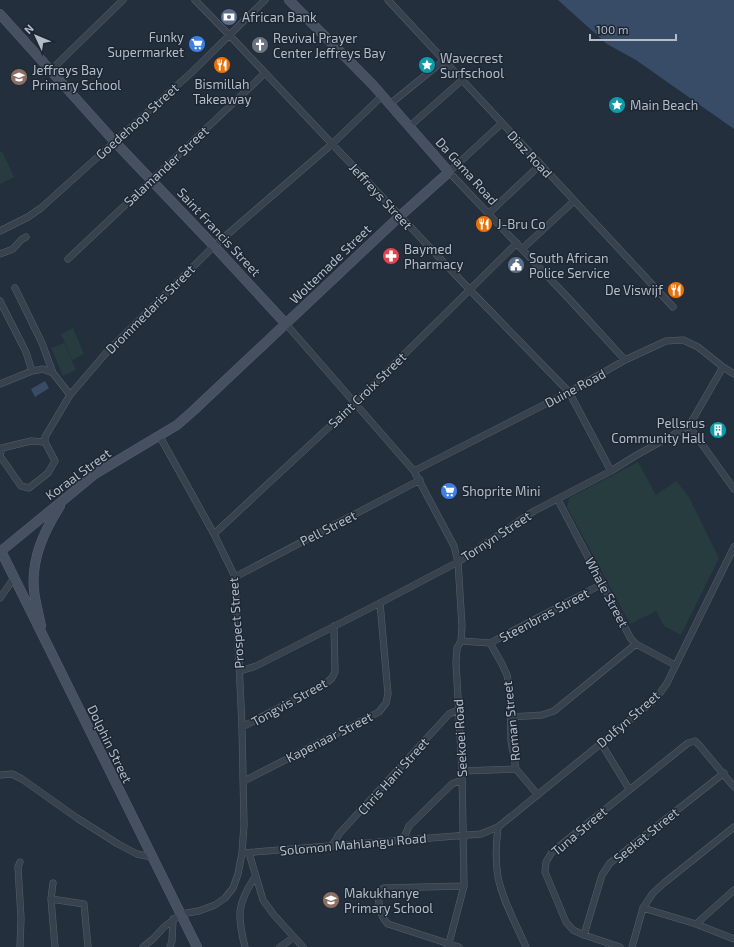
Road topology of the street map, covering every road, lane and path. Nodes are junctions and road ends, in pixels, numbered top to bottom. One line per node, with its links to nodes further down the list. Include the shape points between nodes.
1 (123, 0): 9 (street)
2 (195, 0): 7 (street, Jeffreys Street)
3 (265, 0): 7 (street, Goedehoop Street)
4 (289, 0): 12 (street, Da Gama Road)
5 (388, 0): 8 (street, Diaz Road)
6 (0, 14): 9 (street, Saint Francis Street)
7 (229, 35): 10 (street, Jeffreys Street); 16 (street, Goedehoop Street, via 192,72)
8 (443, 61): 11 (street, Diaz Road); 13 (street)
9 (50, 71): 16 (street, Saint Francis Street)
10 (265, 73): 17 (street, Jeffreys Street); 20 (street, Salamander Street)
11 (462, 80): 14 (street, Diaz Road); 15 (street)
12 (382, 96): 13 (street, Da Gama Road); 17 (street, Drommedaris Street)
13 (390, 104): 15 (street, Da Gama Road)
14 (502, 123): 18 (street, Diaz Road); 19 (street, Woltemade Street)
15 (410, 126): 19 (street, Da Gama Road)
16 (114, 141): 20 (street, Saint Francis Street); 24 (street, Goedehoop Street, via 41,208)
17 (332, 144): 23 (street, Jeffreys Street); 27 (street, Drommedaris Street)
18 (540, 164): 21 (street, Diaz Road); 22 (street)
19 (449, 172): 22 (street, Da Gama Road); 23 (street, Woltemade Street)
20 (152, 180): 27 (street, Saint Francis Street); 30 (street, Salamander Street)
21 (574, 201): 28 (street); 34 (street, Diaz Road)
22 (488, 214): 26 (street, Da Gama Road)
23 (400, 216): 32 (street, Jeffreys Street); 35 (street, Woltemade Street)
24 (0, 231)
25 (26, 237): 29 (street, via 13,249)
26 (517, 243): 28 (street, Da Gama Road); 32 (street, Saint Croix Street)
27 (214, 246): 35 (street, Saint Francis Street); 43 (street, Drommedaris Street, via 106,352)
28 (522, 249): 36 (street, Da Gama Road)
29 (0, 254)
30 (68, 259)
31 (15, 288): 39 (street, via 42,343)
32 (469, 289): 42 (street, Jeffreys Street); 44 (street, Saint Croix Street)
33 (0, 301): 38 (street, via 26,352)
34 (673, 307)
35 (286, 324): 44 (street, Saint Francis Street); 45 (street, Woltemade Street)
36 (625, 360): 37 (street, Duine Road, via 666,341 683,340 698,347); 42 (street, Duine Road)
37 (723, 367): 40 (street, Duine Road); 46 (street)
38 (32, 371): 39 (street, via 43,370); 41 (street)
39 (53, 373): 43 (street)
40 (734, 374)
41 (0, 383)
42 (569, 392): 49 (street, Duine Road); 50 (street, Jeffreys Street)
43 (70, 395): 48 (street, Drommedaris Street, via 45,437)
44 (355, 403): 49 (street, Saint Francis Street); 55 (street, Saint Croix Street)
45 (177, 425): 47 (street, Koraal Street)
46 (689, 426): 50 (street, Tornyn Street); 52 (street)
47 (159, 435): 53 (street, Koraal Street, via 95,474); 55 (street, Prospect Street)
48 (45, 442): 48 (street, via 55,461 48,474 29,488 21,486 0,456 2,448 31,441)
49 (414, 471): 51 (street, Saint Francis Street)
50 (611, 471): 54 (street, Tornyn Street)
51 (420, 480): 58 (street, Saint Francis Street, via 454,546); 59 (street, Pell Street)
52 (734, 489)
53 (65, 498): 56 (street, Koraal Street); 65 (street, via 38,549 34,571 34,591)
54 (558, 500): 58 (street, Tornyn Street, via 534,511); 61 (street, Whale Street)
55 (214, 534): 59 (street, Prospect Street)
56 (0, 551): 60 (street, Dolphin Street)
57 (733, 551): 69 (street, Dolfyn Street)
58 (458, 562): 63 (street, Tornyn Street); 66 (street, Seekoei Road)
59 (235, 577): 70 (street, Prospect Street)
60 (14, 578): 62 (street); 65 (street, Dolphin Street)
61 (602, 584): 67 (street, Steenbras Street); 68 (street, Whale Street, via 631,640)
62 (0, 598)
63 (380, 603): 64 (street, Tornyn Street); 80 (street, Kapenaar Street, via 388,694 386,703 379,712)
64 (334, 626): 70 (street, Tornyn Street); 73 (street, Tongvis Street, via 335,672 332,678)
65 (44, 639): 91 (street, Dolphin Street)
66 (461, 641): 67 (street, Steenbras Street); 71 (street, Seekoei Road, via 457,648 456,662)
67 (490, 643): 72 (street, Roman Street, via 507,675)
68 (636, 644): 69 (street, Whale Street); 72 (street, via 554,711 542,715)
69 (675, 666): 74 (street, Dolfyn Street, via 656,698)
70 (240, 672): 73 (street, Prospect Street)
71 (458, 710): 76 (street, Seekoei Road); 88 (street, Chris Hani Street, via 449,714 339,834)
72 (511, 717): 75 (street, Roman Street, via 511,741)
73 (242, 727): 80 (street, Prospect Street)
74 (601, 743): 82 (street); 83 (street, Dolfyn Street)
75 (516, 769): 76 (street); 83 (street, Roman Street)
76 (462, 771): 79 (street, Seekoei Road)
77 (724, 773): 81 (street); 82 (street, Tuna Street, via 700,746 695,742 688,743); 102 (street, Seekat Street, via 610,863 602,875)
78 (1, 774): 91 (street, via 12,774 22,779 118,844 137,854)
79 (462, 780): 86 (street, Seekoei Road); 87 (street, via 452,784 409,826)
80 (244, 781): 89 (street, Prospect Street)
81 (734, 787)
82 (629, 789): 102 (street, Tuna Street, via 552,852 546,862 545,872 566,922 573,930)
83 (538, 795): 84 (street, Dolfyn Street)
84 (498, 827): 86 (street, Dolfyn Street, via 481,834); 116 (street, via 498,877)
85 (734, 827): 98 (street, via 664,883)
86 (464, 835): 87 (street, Solomon Mahlangu Road); 95 (street, Seekoei Road)
87 (403, 840): 88 (street, Solomon Mahlangu Road)
88 (332, 846): 90 (street, Solomon Mahlangu Road)
89 (242, 853): 90 (street, Solomon Mahlangu Road); 99 (street, Prospect Street, via 233,888 225,898 199,911)
90 (250, 853): 93 (street)
91 (152, 857): 99 (street, Dolphin Street)
92 (20, 862): 106 (street)
93 (256, 877): 103 (street, via 263,900); 112 (street, via 243,898 239,919)
94 (53, 883): 97 (street)
95 (464, 886): 105 (street, Seekoei Road); 105 (street, via 384,888 379,895 382,916 388,924)
96 (734, 890): 101 (street)
97 (51, 899): 107 (street); 108 (street, via 84,904)
98 (643, 908): 101 (street); 118 (street)
99 (181, 914): 100 (street); 111 (street, Dolphin Street)
100 (173, 919): 109 (street); 110 (street)
101 (696, 924): 104 (street)
102 (584, 935): 117 (street, Tuna Street)
103 (294, 937): 113 (street); 114 (street)
104 (734, 939)
105 (448, 945): 115 (street)
106 (20, 947)
107 (55, 947)
108 (88, 947)
109 (143, 947)
110 (170, 947)
111 (197, 947)
112 (245, 947)
113 (280, 947)
114 (303, 947)
115 (459, 947)
116 (526, 947)
117 (620, 947)
118 (632, 947)

